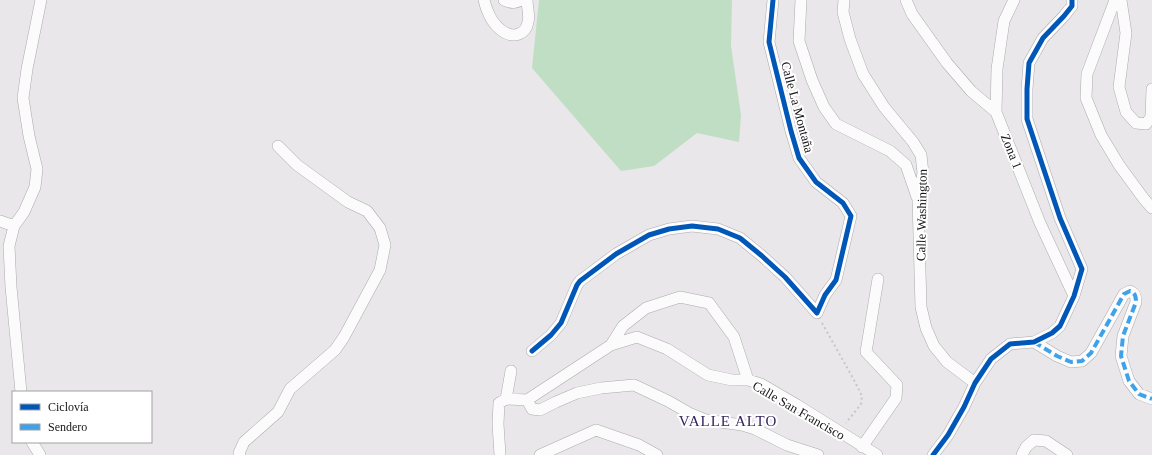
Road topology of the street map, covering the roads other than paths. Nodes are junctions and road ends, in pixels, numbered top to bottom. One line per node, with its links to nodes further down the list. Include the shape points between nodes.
1 (41, 0): 20 (street, via 23,98 28,136 37,169 35,187 24,212)
2 (484, 0): 5 (street, via 488,13 498,28 511,35 521,33 527,26)
3 (504, 0): 4 (street, via 512,3)
4 (520, 0)
5 (527, 0)
6 (773, 0): 25 (street, Calle La Montaña, via 769,42 799,158 816,182 843,203 851,216 836,280 825,295 817,314 785,276 740,238 718,229 692,226 650,235 616,254 580,281 561,323)
7 (801, 0): 17 (street, Calle La Montaña, via 799,41 824,107 836,124 890,151 906,165)
8 (844, 0): 17 (street, Calle Washington, via 843,12 863,74 884,107 921,155 922,173)
9 (906, 0): 15 (street, via 912,14 947,63 971,91)
10 (1014, 0): 15 (street, Zona 1, via 1004,21 997,69)
11 (1072, 0): 22 (street, via 1072,6 1044,38 1028,63 1027,119 1060,218 1082,268)
12 (1115, 0): 18 (street, via 1087,74 1086,98 1101,135)
13 (1121, 0): 14 (street, via 1126,32 1119,87 1126,112 1136,123 1146,124 1151,117)
14 (1152, 89)
15 (996, 112): 22 (street, Zona 1, via 1040,223)
16 (278, 146): 36 (street, via 297,165 348,202 367,211 380,228 385,245 380,270 344,337 335,350 290,389 278,412 244,442)
17 (918, 199): 28 (street, Calle Washington, via 921,307 926,328 934,346 947,362)
18 (1152, 208)
19 (0, 221): 20 (street)
20 (14, 226): 29 (street, via 9,246)
21 (878, 279): 34 (street, via 866,352 896,385 896,398)
22 (1074, 296): 23 (street, via 1060,326)
23 (1034, 342): 28 (street, via 1010,344 991,358); 32 (street, via 1071,362 1082,361 1091,353 1124,294 1134,292 1136,302 1123,336 1122,356 1129,381 1139,394)
24 (611, 344): 27 (street, Calle San Francisco, via 637,337 667,349 708,375); 27 (street, via 623,326 646,308 680,297 709,303 734,337); 31 (street, Calle San Francisco)
25 (532, 350)
26 (511, 371): 30 (street)
27 (748, 380): 34 (street, Calle San Francisco, via 761,384 797,405)
28 (975, 383): 42 (street, via 964,407)
29 (20, 391)
30 (506, 398): 31 (street); 37 (street, via 500,403)
31 (527, 400): 40 (street, via 532,409 540,410 577,393 601,388 634,386 706,420 755,429 787,445)
32 (1152, 400)
33 (33, 443): 35 (street)
34 (862, 447): 41 (street, Calle San Francisco)
35 (40, 455)
36 (240, 455)
37 (500, 455)
38 (540, 455): 39 (street, via 596,430 639,445)
39 (657, 455)
40 (818, 455)
41 (877, 455)
42 (934, 455)
43 (1022, 455): 44 (street, via 1034,440 1046,441)
44 (1067, 455)

